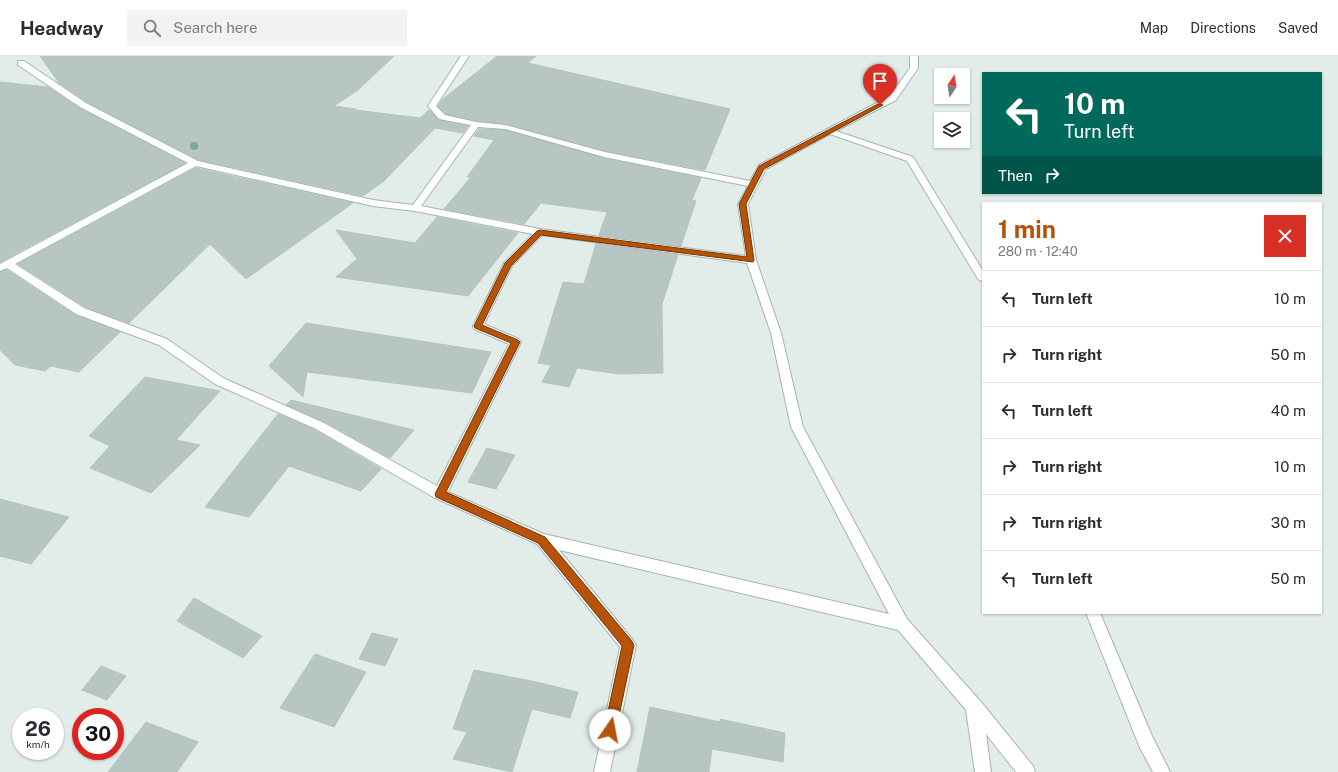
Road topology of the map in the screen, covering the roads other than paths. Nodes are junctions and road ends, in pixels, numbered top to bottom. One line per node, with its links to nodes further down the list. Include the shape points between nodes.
1 (465, 56): 4 (street, via 432,106 442,117)
2 (914, 56): 5 (street, via 914,68 893,98)
3 (21, 63): 6 (street, via 83,105)
4 (476, 124): 7 (street, via 505,127 604,154); 8 (street)
5 (828, 131): 7 (street, via 762,168); 12 (street, via 910,159)
6 (195, 164): 8 (street, via 373,203); 11 (street)
7 (753, 184): 10 (street, via 743,204)
8 (415, 208): 9 (street)
9 (540, 232): 10 (street); 13 (street, via 508,265 478,326 515,342)
10 (751, 260): 16 (street, via 776,333 797,427)
11 (4, 266): 13 (street, via 80,311 163,342 219,381 320,426)
12 (982, 277)
13 (440, 494): 14 (street)
14 (542, 540): 16 (street); 18 (street, via 628,645)
15 (1093, 614): 21 (street, via 1146,742)
16 (902, 624): 17 (street)
17 (974, 707): 19 (street); 20 (street)
18 (602, 772)
19 (983, 772)
20 (1027, 772)
21 (1162, 772)

